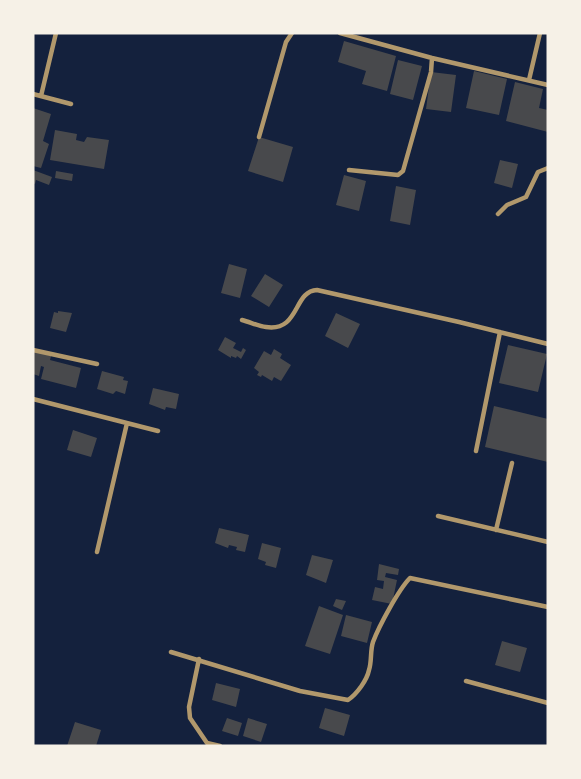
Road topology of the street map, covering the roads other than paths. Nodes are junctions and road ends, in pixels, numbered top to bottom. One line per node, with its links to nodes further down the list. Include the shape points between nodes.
1 (56, 33): 9 (street)
2 (292, 33): 11 (street)
3 (340, 33): 5 (street)
4 (540, 33): 6 (street)
5 (432, 58): 6 (street); 13 (street, via 403,171 398,175)
6 (529, 80): 7 (street)
7 (548, 85)
8 (33, 94): 9 (street)
9 (41, 96): 10 (street)
10 (71, 104)
11 (259, 137)
12 (548, 168): 14 (street, via 538,172 528,196 507,205)
13 (349, 170)
14 (498, 214)
15 (242, 320): 16 (street, via 265,327 282,325 295,314 306,293 317,290)
16 (500, 332): 17 (street); 23 (street)
17 (548, 344)
18 (33, 350): 19 (street)
19 (98, 363)
20 (33, 399): 21 (street)
21 (127, 423): 22 (street); 28 (street)
22 (158, 431)
23 (477, 451)
24 (512, 463): 26 (street)
25 (438, 516): 26 (street)
26 (496, 530): 27 (street)
27 (548, 542)
28 (97, 552)
29 (548, 607): 31 (street, via 410,578 372,644 369,672 348,700 300,691)
30 (171, 652): 31 (street)
31 (199, 659): 34 (street, via 190,718 207,742)
32 (466, 681): 33 (street)
33 (548, 703)
34 (220, 746)

